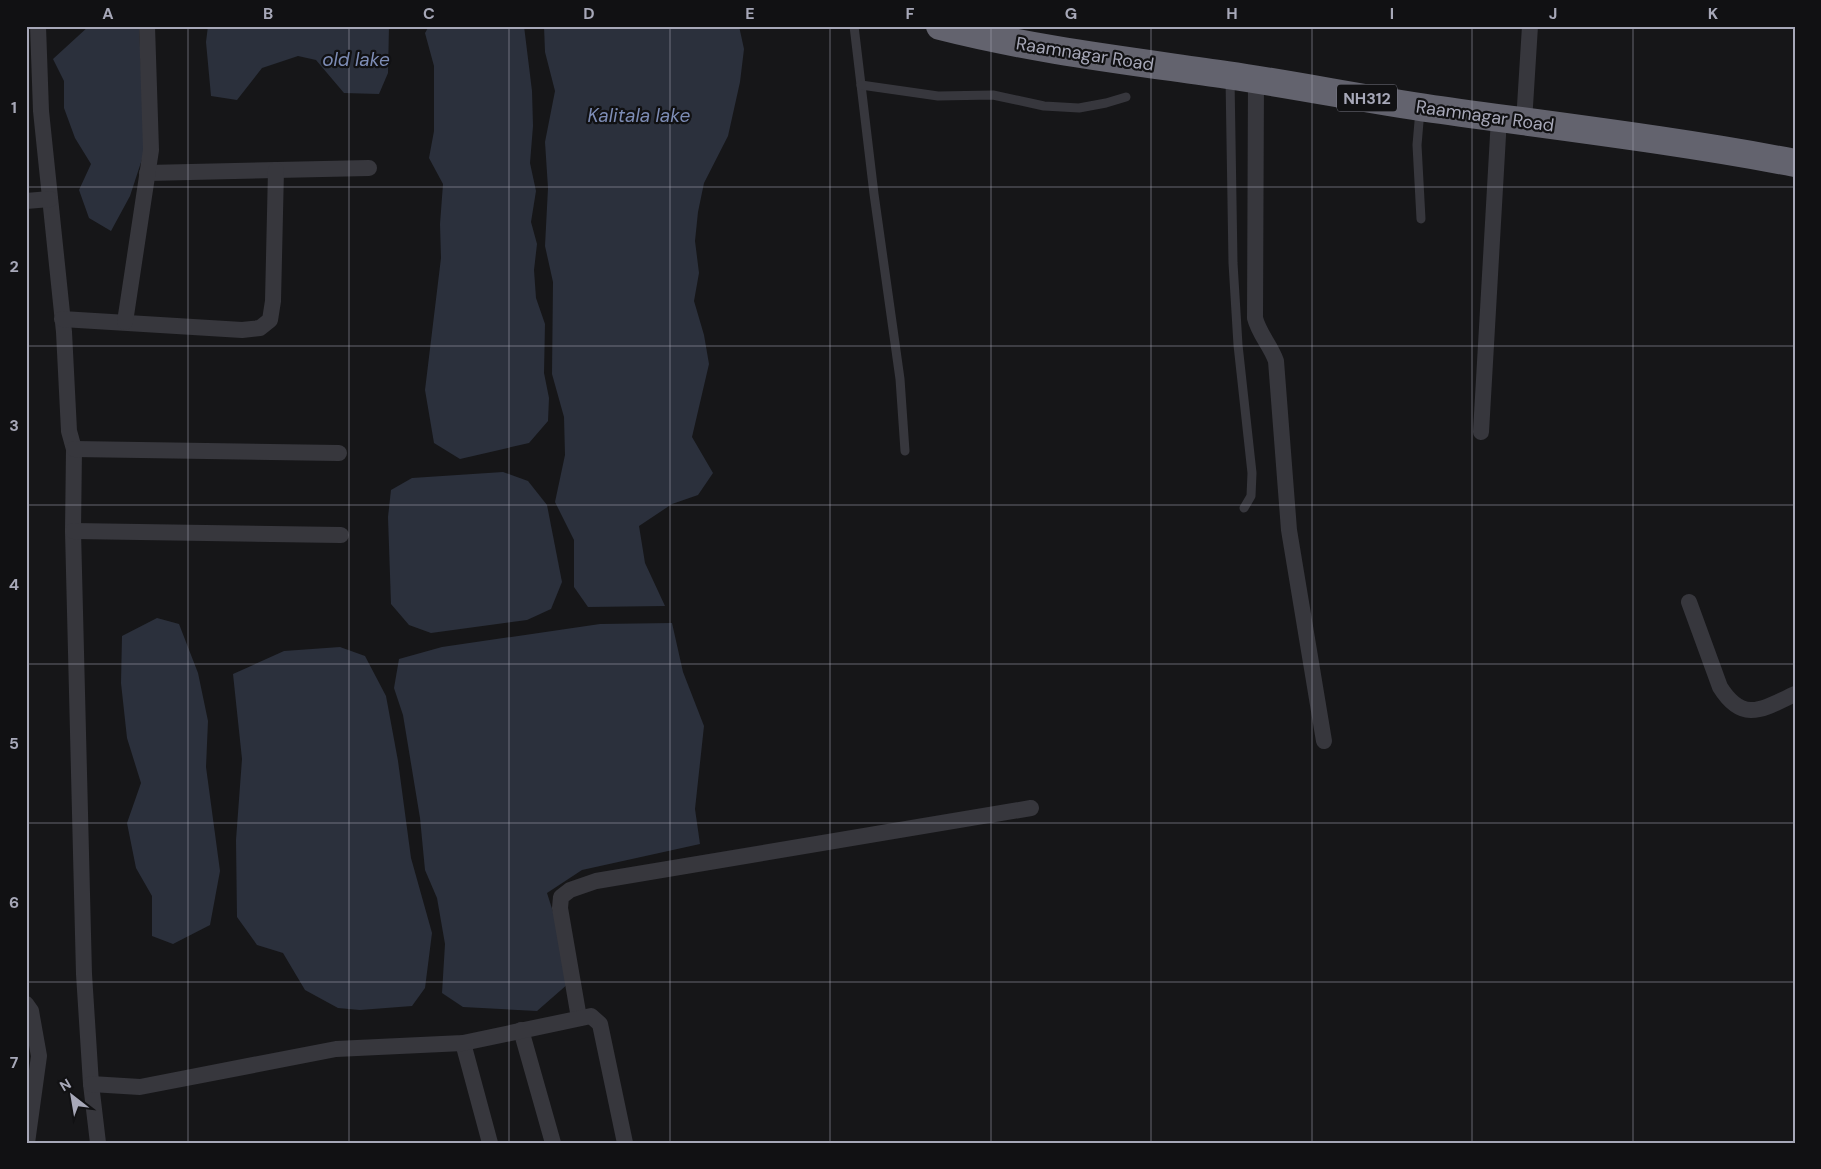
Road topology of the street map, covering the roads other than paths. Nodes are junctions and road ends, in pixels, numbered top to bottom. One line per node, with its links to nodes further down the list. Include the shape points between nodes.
1 (38, 26): 15 (street, via 40,95)
2 (147, 26): 14 (street, via 151,150)
3 (854, 26): 7 (lane)
4 (1530, 26): 10 (street)
5 (956, 28): 6 (highway, Raamnagar Road / NH312, via 1064,52)
6 (1243, 78): 9 (highway, Raamnagar Road / NH312); 24 (lane, via 1234,263 1238,345 1252,473 1251,496); 29 (street, via 1255,318 1276,361 1289,530)
7 (861, 85): 8 (lane, via 938,96 993,95 1044,106 1079,108); 22 (lane, via 900,379)
8 (1126, 97)
9 (1420, 107): 10 (highway, Raamnagar Road / NH312); 17 (lane, via 1416,145)
10 (1511, 120): 11 (highway, Raamnagar Road / NH312, via 1671,141); 20 (street)
11 (1795, 163)
12 (369, 168): 13 (street)
13 (276, 170): 14 (street); 19 (street, via 270,320 260,328 242,330)
14 (148, 173): 19 (street)
15 (50, 199): 16 (street); 18 (street)
16 (26, 201)
17 (1421, 219)
18 (62, 319): 19 (street); 21 (street)
19 (125, 322)
20 (1482, 432)
21 (74, 448): 23 (street); 25 (street)
22 (905, 452)
23 (339, 453)
24 (1244, 508)
25 (73, 531): 26 (street); 35 (street, via 84,974)
26 (341, 535)
27 (1689, 602): 28 (street, via 1727,698 1750,712)
28 (1795, 694)
29 (1324, 741)
30 (1031, 808): 32 (street, via 596,881 570,890 561,897 560,908)
31 (26, 1004): 36 (street, via 31,1011 39,1056)
32 (579, 1018): 33 (street); 40 (street, via 591,1016 600,1024)
33 (522, 1030): 34 (street); 39 (street)
34 (463, 1043): 35 (street, via 336,1049 140,1087); 38 (street)
35 (91, 1084): 37 (street)
36 (27, 1143)
37 (98, 1143)
38 (490, 1143)
39 (553, 1143)
40 (625, 1143)

